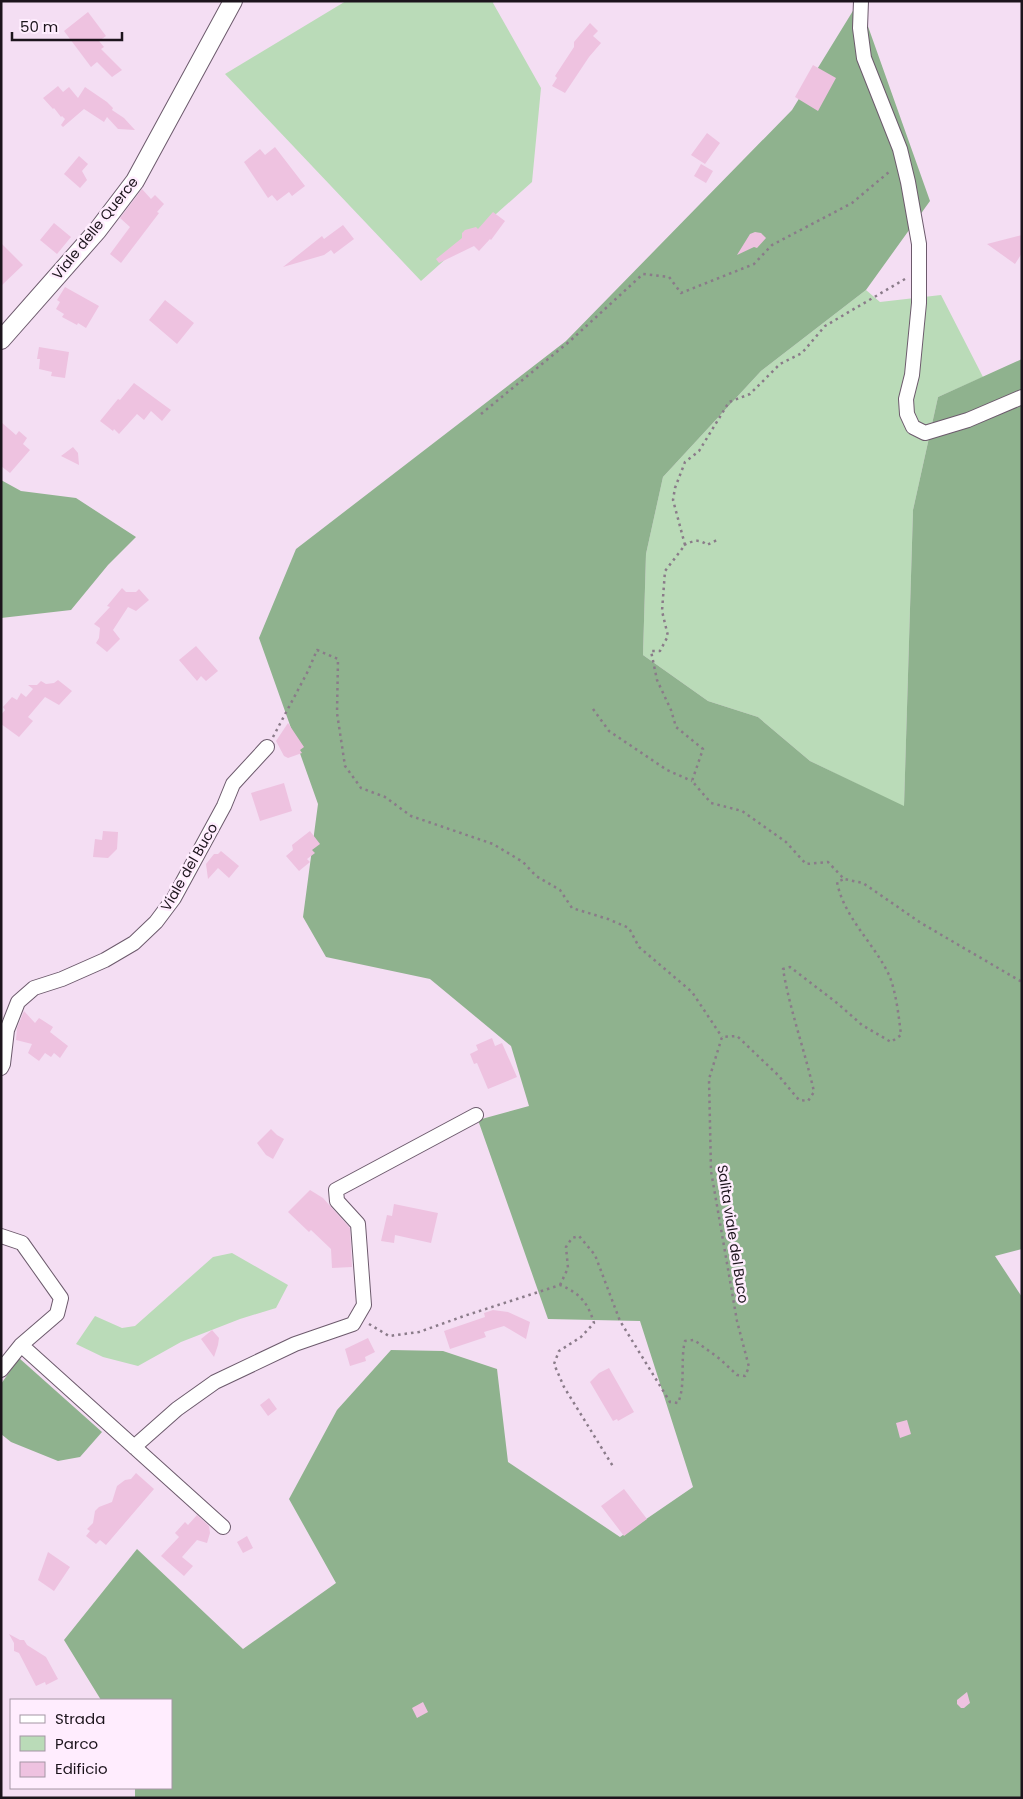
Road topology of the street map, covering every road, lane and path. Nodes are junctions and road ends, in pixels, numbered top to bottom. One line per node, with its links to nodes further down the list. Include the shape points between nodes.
1 (233, 1): 5 (street, Viale delle Querce, via 135,181)
2 (861, 1): 3 (street, via 864,58 900,150)
3 (908, 182): 4 (street, via 919,244); 7 (path, via 889,172 852,203 772,245 754,264 681,293 669,277 643,274 570,341)
4 (919, 270): 6 (street, via 912,375 906,399 907,414 913,427 925,433 968,420); 9 (path, via 825,326 802,353 780,364 750,394 729,402 699,451 685,462 675,488 673,500)
5 (1, 340)
6 (1022, 397)
7 (481, 414)
8 (717, 540): 9 (path, via 707,546 695,540)
9 (684, 546): 12 (path, via 665,571 662,611 668,636 660,651 651,651 676,727 703,749)
10 (593, 708): 12 (path, via 609,731 668,770)
11 (267, 747): 15 (path, via 317,650 338,659 337,713 346,766 361,788 385,797 411,816 493,844 560,890 572,908 630,928 640,947 692,992); 16 (street, Viale del Buco, via 233,784 174,898 156,922 134,943 105,960 34,988 18,1002 7,1030)
12 (692, 781): 13 (path, via 711,803 742,811 786,842 806,864 828,862)
13 (844, 879): 14 (path, via 863,882 921,923); 15 (path, via 837,882 839,894 889,976 901,1035 891,1042 862,1025 790,967 783,969 814,1092 808,1101 799,1100 737,1036)
14 (1022, 982)
15 (722, 1037): 19 (path, Salita viale del Buco, via 709,1079 711,1171 737,1321 749,1367 745,1376 737,1375 694,1340 685,1341 681,1396 678,1403 670,1402 620,1321 595,1255 580,1236 572,1238 566,1247 568,1268)
16 (1, 1068)
17 (476, 1115): 20 (street, via 336,1190 337,1201 358,1224 364,1305)
18 (1, 1236): 21 (street, via 22,1243 61,1298 57,1314)
19 (560, 1285): 20 (path, via 420,1332 389,1336); 24 (path, via 574,1290 590,1308 594,1324 559,1351 554,1364 564,1387)
20 (357, 1317): 23 (street, via 353,1324 295,1344 215,1382 177,1408)
21 (21, 1345): 22 (street); 23 (street)
22 (1, 1370)
23 (134, 1447): 25 (street)
24 (614, 1468)
25 (223, 1527)

